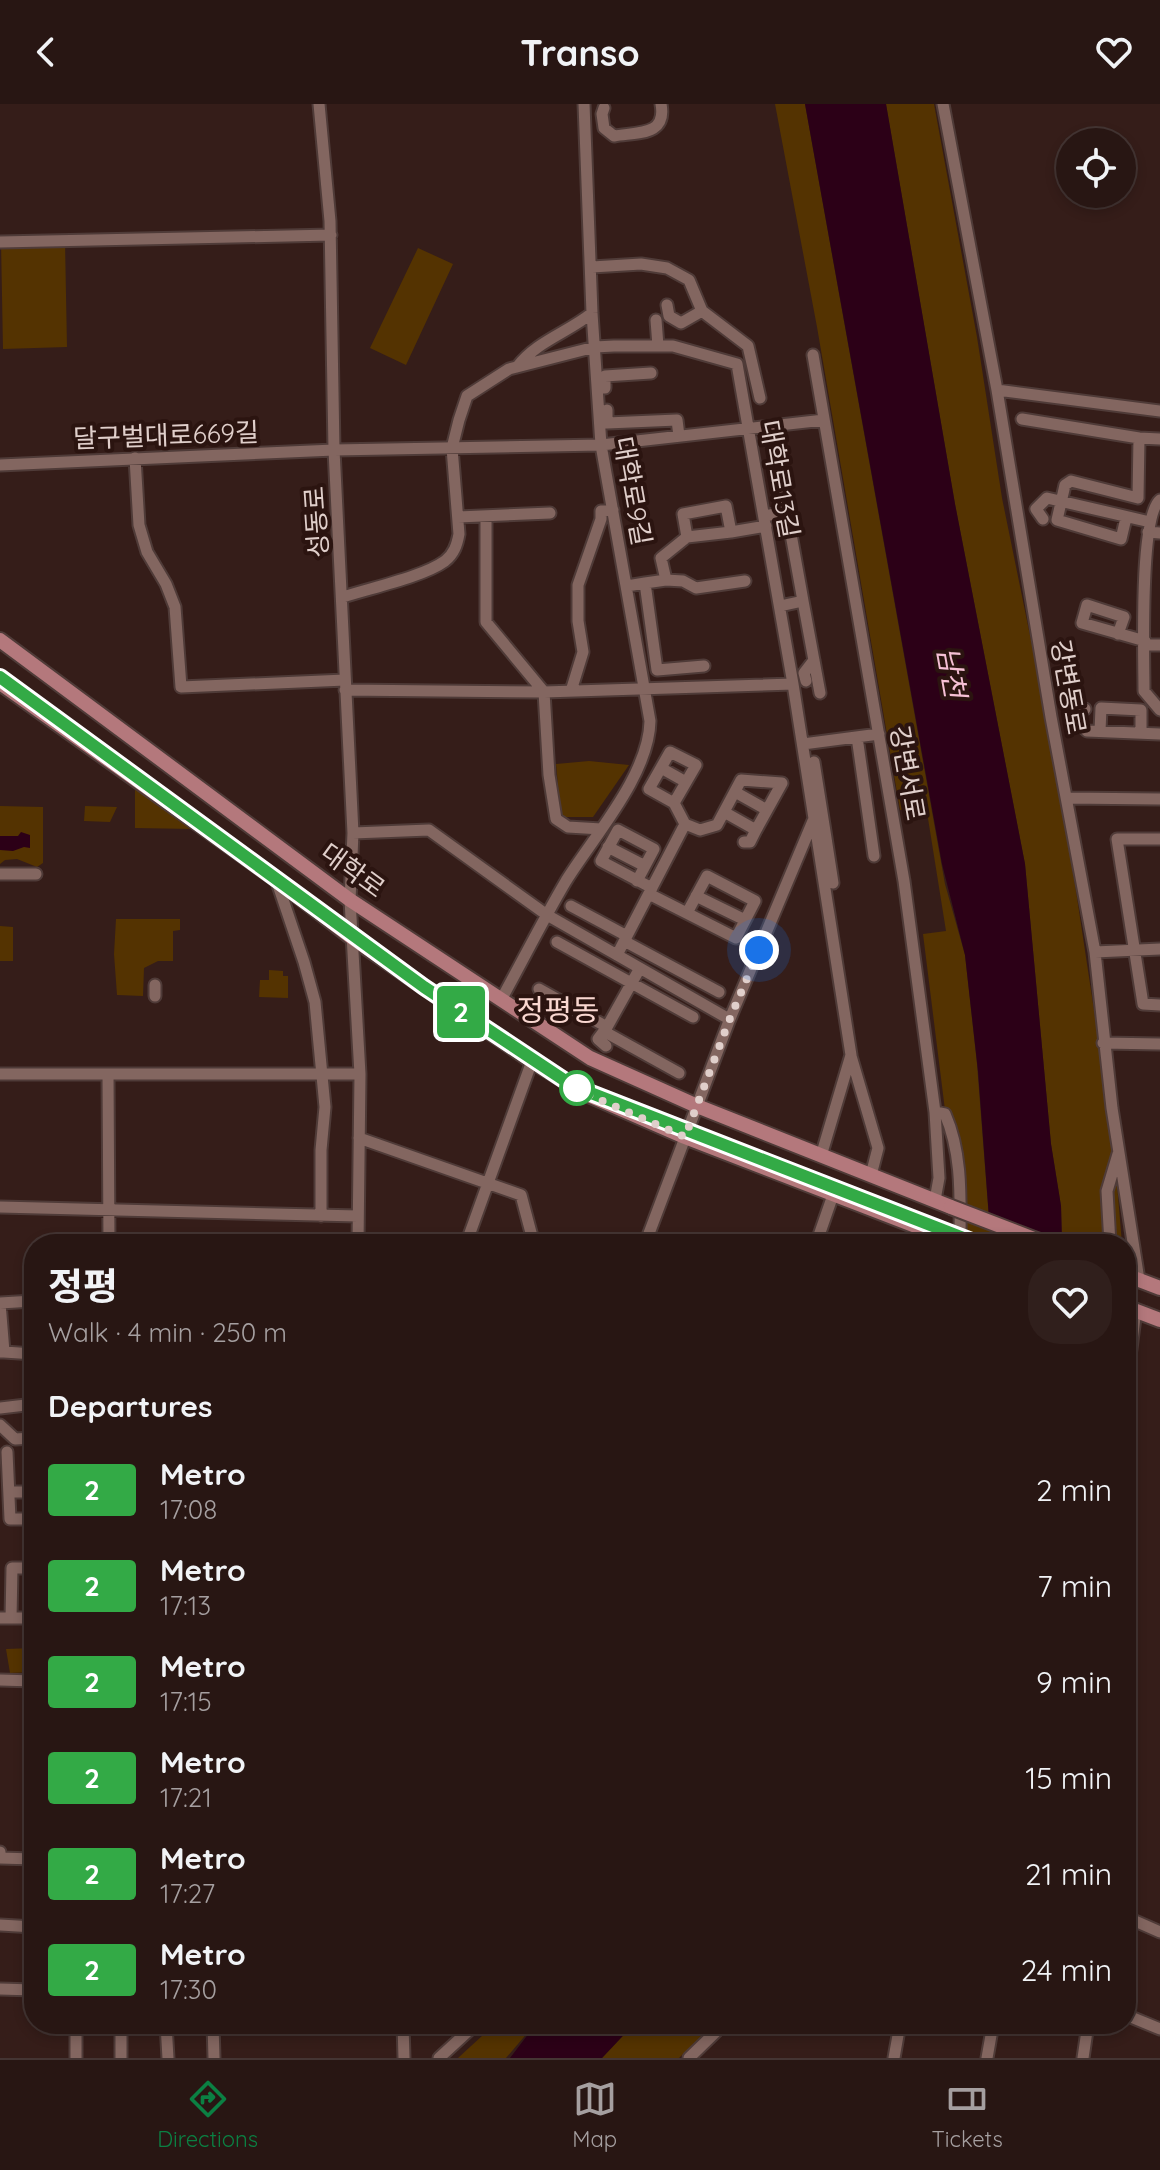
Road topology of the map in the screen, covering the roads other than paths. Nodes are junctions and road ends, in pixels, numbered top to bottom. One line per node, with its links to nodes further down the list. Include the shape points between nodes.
1 (319, 104): 6 (street, 성동로)
2 (584, 104): 8 (street, 대학로9길)
3 (661, 104): 5 (street, via 660,125 614,136 604,128)
4 (943, 104): 18 (street, 강변동로)
5 (604, 108)
6 (331, 235): 7 (street); 29 (street, 성동로)
7 (0, 242)
8 (592, 267): 10 (street, via 667,268 689,280); 11 (street, 대학로9길)
9 (667, 305): 10 (street, via 669,316 681,323)
10 (702, 311): 19 (street, via 748,346)
11 (592, 313): 14 (street, 대학로9길); 16 (street, via 538,344)
12 (656, 320): 13 (street)
13 (658, 346): 14 (street, 대학로13길); 23 (street, 대학로13길, via 737,364)
14 (595, 347): 16 (street, 대학로13길); 27 (street, 대학로9길)
15 (813, 355): 22 (street, 강변서로)
16 (517, 367): 28 (street, via 467,396)
17 (651, 373): 24 (street, via 605,376 607,423 677,420)
18 (997, 390): 20 (street); 80 (street, 강변동로)
19 (760, 398)
20 (1160, 411)
21 (1022, 419): 25 (street)
22 (824, 420): 23 (street, 달구벌대로669길); 71 (street, 강변서로)
23 (748, 429): 24 (street, 달구벌대로669길); 42 (street, 대학로13길)
24 (679, 436): 27 (street, 달구벌대로669길)
25 (1139, 438): 26 (street); 34 (street, via 1138,498 1071,481)
26 (1160, 439)
27 (601, 445): 28 (street, 달구벌대로669길); 35 (street, 대학로9길)
28 (452, 448): 29 (street, 달구벌대로669길); 39 (street)
29 (334, 450): 30 (street, 달구벌대로669길); 50 (street, 성동로)
30 (135, 458): 31 (street, 달구벌대로669길); 61 (street, via 139,525 175,607 181,687)
31 (0, 465)
32 (784, 496): 36 (street)
33 (1160, 500): 43 (street, via 1154,505)
34 (1062, 502): 40 (street); 40 (street, via 1057,520 1121,539); 41 (street, via 1041,501 1036,509)
35 (613, 510): 49 (street, 대학로9길); 62 (street, via 601,511 578,585 583,652)
36 (787, 512): 42 (street); 51 (street)
37 (550, 513): 38 (street)
38 (486, 516): 39 (street); 64 (street, via 486,622)
39 (458, 517): 50 (street, via 456,548 445,561)
40 (1126, 518): 43 (street)
41 (1043, 519)
42 (765, 521): 44 (street); 52 (street, 대학로13길)
43 (1153, 529): 55 (street)
44 (731, 532): 45 (street); 45 (street, via 726,506 683,514)
45 (687, 537): 46 (street, via 661,558)
46 (666, 580): 47 (street, via 696,588); 48 (street)
47 (745, 581)
48 (645, 583): 49 (street); 58 (street, via 657,670)
49 (627, 586): 63 (street, 대학로9길)
50 (343, 597): 61 (street, 성동로)
51 (803, 601): 52 (street); 57 (street)
52 (780, 606): 60 (street, 대학로13길)
53 (1118, 634): 55 (street)
54 (0, 640): 104 (main road, 대학로)
55 (1145, 643): 56 (street); 66 (street, via 1144,691)
56 (1160, 645)
57 (814, 660): 60 (street); 65 (street)
58 (704, 666)
59 (0, 683): 99 (main road, 대학로)
60 (800, 683): 63 (street); 74 (street, 대학로13길)
61 (345, 685): 64 (street); 90 (street, 성동로)
62 (571, 691): 63 (street); 64 (street)
63 (644, 691): 88 (street, 대학로9길, via 650,721 644,756)
64 (544, 692): 88 (street, via 556,819 568,827)
65 (820, 693)
66 (1155, 697): 68 (street)
67 (1085, 709): 69 (street, via 1077,721 1087,731)
68 (1160, 710)
69 (1100, 731): 70 (street); 70 (street, via 1101,708 1141,710)
70 (1141, 733): 72 (street)
71 (879, 734): 73 (street); 136 (street, 강변서로)
72 (1160, 734)
73 (857, 737): 74 (street); 78 (street)
74 (803, 744): 86 (street, 대학로13길)
75 (814, 762): 86 (street)
76 (661, 768): 77 (street); 77 (street, via 670,752 696,765); 82 (street, via 649,789)
77 (686, 782): 82 (street)
78 (865, 791): 85 (street); 94 (street)
79 (735, 792): 83 (street); 83 (street, via 741,780 782,783); 84 (street)
80 (1067, 798): 81 (street); 114 (street, 강변동로)
81 (1160, 799)
82 (674, 803): 87 (street)
83 (767, 810): 89 (street)
84 (724, 812): 87 (street, via 717,825 700,830); 89 (street)
85 (876, 813)
86 (817, 821): 101 (street); 123 (street); 128 (street)
87 (685, 824): 96 (street)
88 (601, 829): 107 (street, 대학로9길)
89 (756, 830): 92 (street, via 750,842)
90 (353, 833): 104 (street, 성동로); 107 (street, via 429,830)
91 (1160, 839): 112 (street, via 1117,839)
92 (744, 842)
93 (608, 847): 95 (street); 95 (street, via 618,830 654,849); 100 (street, via 601,861)
94 (874, 856)
95 (647, 862): 96 (street); 100 (street)
96 (664, 866): 102 (street)
97 (0, 874): 98 (street)
98 (36, 874)
99 (276, 879): 109 (main road, 대학로); 130 (street, via 315,1002)
100 (637, 881): 102 (street)
101 (833, 883)
102 (650, 891): 106 (street); 110 (street)
103 (696, 896): 106 (street); 108 (street); 108 (street, via 707,876 755,901)
104 (350, 900): 109 (street, 성동로); 120 (main road, 대학로)
105 (571, 906): 110 (street)
106 (687, 913): 108 (street, via 736,938)
107 (547, 915): 115 (street); 120 (street, 대학로9길)
108 (745, 920)
109 (351, 937): 129 (main road, 대학로); 134 (street, 성동로)
110 (625, 939): 115 (street); 119 (street)
111 (557, 942): 117 (street)
112 (1134, 949): 113 (street); 114 (street); 121 (street, via 1143,1004)
113 (1160, 949)
114 (1095, 952): 125 (street, 강변동로)
115 (617, 955): 116 (street)
116 (640, 968): 117 (street); 123 (street)
117 (631, 983): 122 (street); 124 (street)
118 (539, 989): 124 (street)
119 (719, 992)
120 (501, 1000): 135 (main road, 대학로, via 590,1058)
121 (1160, 1005)
122 (693, 1017)
123 (729, 1019): 135 (street)
124 (607, 1027): 127 (street, via 598,1039); 131 (street, via 605,1032)
125 (1103, 1043): 126 (street); 139 (street, 강변동로)
126 (1160, 1044)
127 (606, 1046)
128 (851, 1055): 140 (street); 141 (street, via 878,1148)
129 (532, 1061): 137 (main road, 대학로, via 591,1096); 142 (street)
130 (321, 1073): 133 (street); 134 (street); 147 (street)
131 (679, 1073)
132 (0, 1074): 133 (street)
133 (108, 1074): 146 (street)
134 (360, 1074): 138 (street, 성동로)
135 (697, 1106): 137 (street); 140 (main road, 대학로)
136 (935, 1112): 144 (street, 강변서로); 156 (street, via 945,1114 954,1140 960,1182)
137 (685, 1137): 143 (main road, 대학로); 153 (street)
138 (359, 1138): 142 (street); 148 (street, 성동로)
139 (1119, 1152): 158 (street, via 1107,1191); 159 (street, 강변동로)
140 (821, 1156): 141 (main road, 대학로)
141 (871, 1175): 144 (main road, 대학로)
142 (488, 1182): 151 (street); 152 (street, via 521,1195)
143 (833, 1195): 154 (street); 155 (main road, 대학로)
144 (935, 1200): 157 (main road, 대학로, bridge)
145 (0, 1207): 146 (street)
146 (108, 1209): 147 (street); 149 (street)
147 (321, 1216): 148 (street)
148 (358, 1216): 150 (street, 성동로)
149 (109, 1234)
150 (358, 1234)
151 (470, 1234)
152 (531, 1234)
153 (649, 1234)
154 (819, 1234)
155 (932, 1234)
156 (953, 1234)
157 (1021, 1234)
158 (1109, 1234)
159 (1127, 1234)
160 (1136, 1279): 161 (main road)
161 (1160, 1288)
162 (24, 1302): 163 (street)
163 (0, 1303): 166 (street)
164 (1136, 1311): 165 (main road)
165 (1160, 1320)
166 (2, 1352): 167 (street)
167 (24, 1353)
168 (24, 1405): 169 (street)
169 (0, 1408)
170 (0, 1425): 171 (street)
171 (15, 1439): 172 (street); 173 (street)
172 (24, 1439)
173 (3, 1452): 174 (street)
174 (9, 1492): 175 (street); 176 (street, via 10,1519)
175 (24, 1492)
176 (24, 1519)
177 (24, 1568): 178 (street, via 12,1568)
178 (5, 1618)
179 (0, 1680): 180 (street)
180 (24, 1681)
181 (0, 1852): 182 (street, via 0,1858)
182 (24, 1859)
183 (1136, 1921): 186 (street)
184 (0, 1925): 185 (street)
185 (24, 1926)
186 (1160, 1932)
187 (0, 1989): 188 (street)
188 (24, 1990)
189 (1136, 2019): 190 (street)
190 (1160, 2029)
191 (76, 2034): 201 (street)
192 (121, 2034): 202 (street)
193 (167, 2034): 203 (street)
194 (213, 2034): 204 (street)
195 (403, 2034): 205 (street)
196 (465, 2034): 206 (street)
197 (714, 2034): 207 (street)
198 (898, 2034): 208 (street)
199 (991, 2034): 209 (street)
200 (1087, 2034): 210 (street)
201 (76, 2058)
202 (121, 2058)
203 (168, 2058)
204 (214, 2058)
205 (404, 2058)
206 (439, 2058)
207 (689, 2058)
208 (894, 2058)
209 (987, 2058)
210 (1083, 2058)

